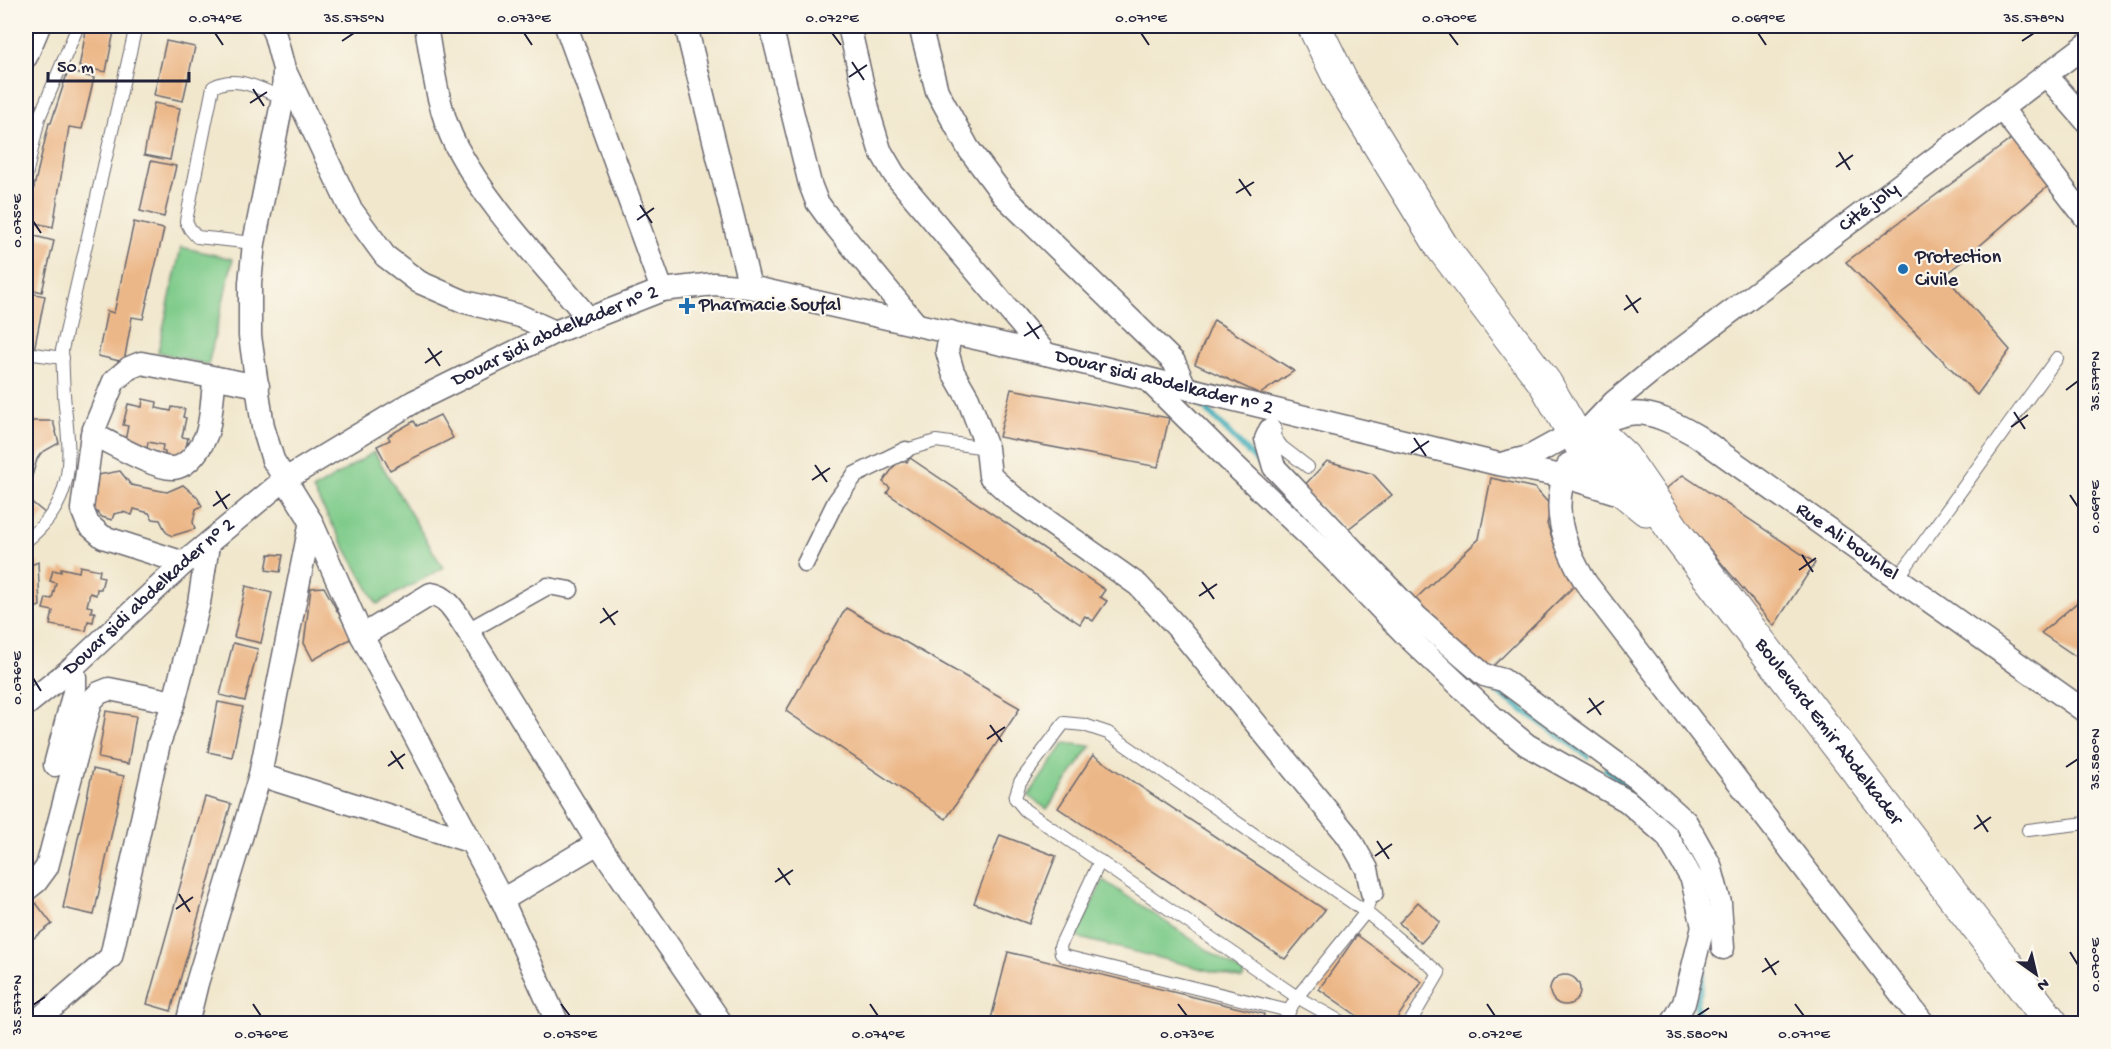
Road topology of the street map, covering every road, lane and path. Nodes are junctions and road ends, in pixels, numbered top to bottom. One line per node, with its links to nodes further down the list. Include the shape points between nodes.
1 (39, 26): 13 (street)
2 (78, 26): 19 (lane, via 39,118)
3 (136, 26): 30 (lane)
4 (271, 26): 14 (street)
5 (426, 26): 24 (street, via 437,94 455,145 488,197)
6 (566, 26): 23 (street)
7 (686, 26): 22 (street)
8 (771, 26): 25 (street, via 817,202)
9 (849, 26): 29 (street, via 873,128 894,174)
10 (920, 26): 36 (street, via 938,91 975,158 1003,195 1174,362)
11 (1314, 26): 41 (main road, via 1344,87 1442,247)
12 (2085, 45): 15 (street, Cité joly)
13 (26, 57)
14 (284, 69): 16 (street); 26 (street, via 350,208 385,256 419,282)
15 (2046, 75): 17 (street, Cité joly); 18 (street)
16 (283, 98): 21 (street); 21 (lane, via 238,81 213,87 186,221 197,237)
17 (2002, 109): 20 (street); 32 (street, Cité joly)
18 (2085, 121)
19 (26, 176)
20 (2085, 218)
21 (254, 243): 35 (street, via 250,336)
22 (750, 287): 23 (street, Douar sidi abdelkader n° 2, via 714,284); 25 (street, Douar sidi abdelkader n° 2)
23 (662, 290): 24 (street, Douar sidi abdelkader n° 2)
24 (588, 318): 26 (street, Douar sidi abdelkader n° 2)
25 (915, 323): 27 (street, Douar sidi abdelkader n° 2)
26 (555, 332): 46 (street, Douar sidi abdelkader n° 2, via 415,401)
27 (951, 333): 29 (street, Douar sidi abdelkader n° 2); 42 (street, via 947,351 953,372 968,398)
28 (26, 353): 30 (lane)
29 (1046, 354): 34 (street, Douar sidi abdelkader n° 2)
30 (63, 358): 49 (lane, via 69,441 67,482 50,518)
31 (2057, 358): 53 (lane)
32 (1652, 371): 38 (street, via 1649,394); 41 (street, Cité joly, via 1614,402)
33 (214, 378): 35 (street); 40 (street, via 141,363 129,368 114,381); 40 (street, via 207,432 199,449 184,464 173,468 153,463)
34 (1148, 380): 36 (street, Douar sidi abdelkader n° 2); 80 (street, via 1493,717 1527,745 1627,801 1667,836 1692,879 1703,927 1684,1003)
35 (258, 386): 46 (street, via 263,427)
36 (1185, 387): 37 (street, Douar sidi abdelkader n° 2)
37 (1292, 413): 39 (lane); 44 (street, Douar sidi abdelkader n° 2)
38 (1654, 417): 41 (street); 53 (street, Rue Ali bouhlel, via 1697,436)
39 (1270, 430): 45 (lane, via 1282,447); 71 (street, via 1266,438 1274,467 1417,618 1484,675 1503,680 1638,779 1686,822 1710,865 1720,903)
40 (92, 434): 51 (street, via 82,509 88,524 103,537)
41 (1587, 440): 44 (street, Douar sidi abdelkader n° 2); 44 (street, Douar sidi abdelkader n° 2); 48 (main road, via 1601,472); 48 (main road, Boulevard Emir Abdelkader, via 1623,457); 81 (street, via 1560,502 1563,537 1570,557 1586,584)
42 (987, 448): 43 (lane, via 936,441); 70 (street, via 990,476 1012,496 1138,585 1177,627 1348,836 1367,869)
43 (906, 450): 52 (street, via 855,475 836,501)
44 (1498, 464)
45 (1308, 467)
46 (284, 480): 47 (street); 50 (street, Douar sidi abdelkader n° 2)
47 (311, 521): 56 (street); 62 (street)
48 (1677, 535): 82 (main road, Boulevard Emir Abdelkader)
49 (26, 541)
50 (208, 545): 51 (street, Douar sidi abdelkader n° 2); 58 (street, via 199,603)
51 (184, 563): 57 (street, Douar sidi abdelkader n° 2)
52 (805, 564)
53 (1897, 579): 60 (street, Rue Ali bouhlel)
54 (570, 590): 55 (street, via 548,586)
55 (468, 631): 56 (street, via 441,595 431,594); 66 (street)
56 (362, 636): 65 (street)
57 (72, 668): 59 (street, Douar sidi abdelkader n° 2); 61 (street, via 75,688)
58 (174, 702): 68 (street, via 109,689 91,701 47,867); 74 (street, via 159,743 111,957)
59 (26, 705)
60 (2085, 712)
61 (55, 765)
62 (260, 775): 65 (street); 75 (street)
63 (2085, 823): 64 (lane)
64 (2028, 830)
65 (469, 841): 69 (street)
66 (598, 843): 69 (street); 77 (street)
67 (1100, 861): 70 (lane, via 1025,810 1015,798 1020,782 1064,723 1108,733); 72 (lane); 73 (lane, via 1060,946 1060,954)
68 (26, 890)
69 (502, 900): 76 (street)
70 (1369, 902): 72 (lane); 79 (lane, via 1438,974)
71 (1723, 948)
72 (1297, 997): 73 (lane); 78 (lane)
73 (1288, 1017)
74 (33, 1023)
75 (187, 1023)
76 (558, 1023)
77 (722, 1023)
78 (1345, 1023)
79 (1409, 1023)
80 (1672, 1023)
81 (1924, 1023)
82 (2052, 1023)

